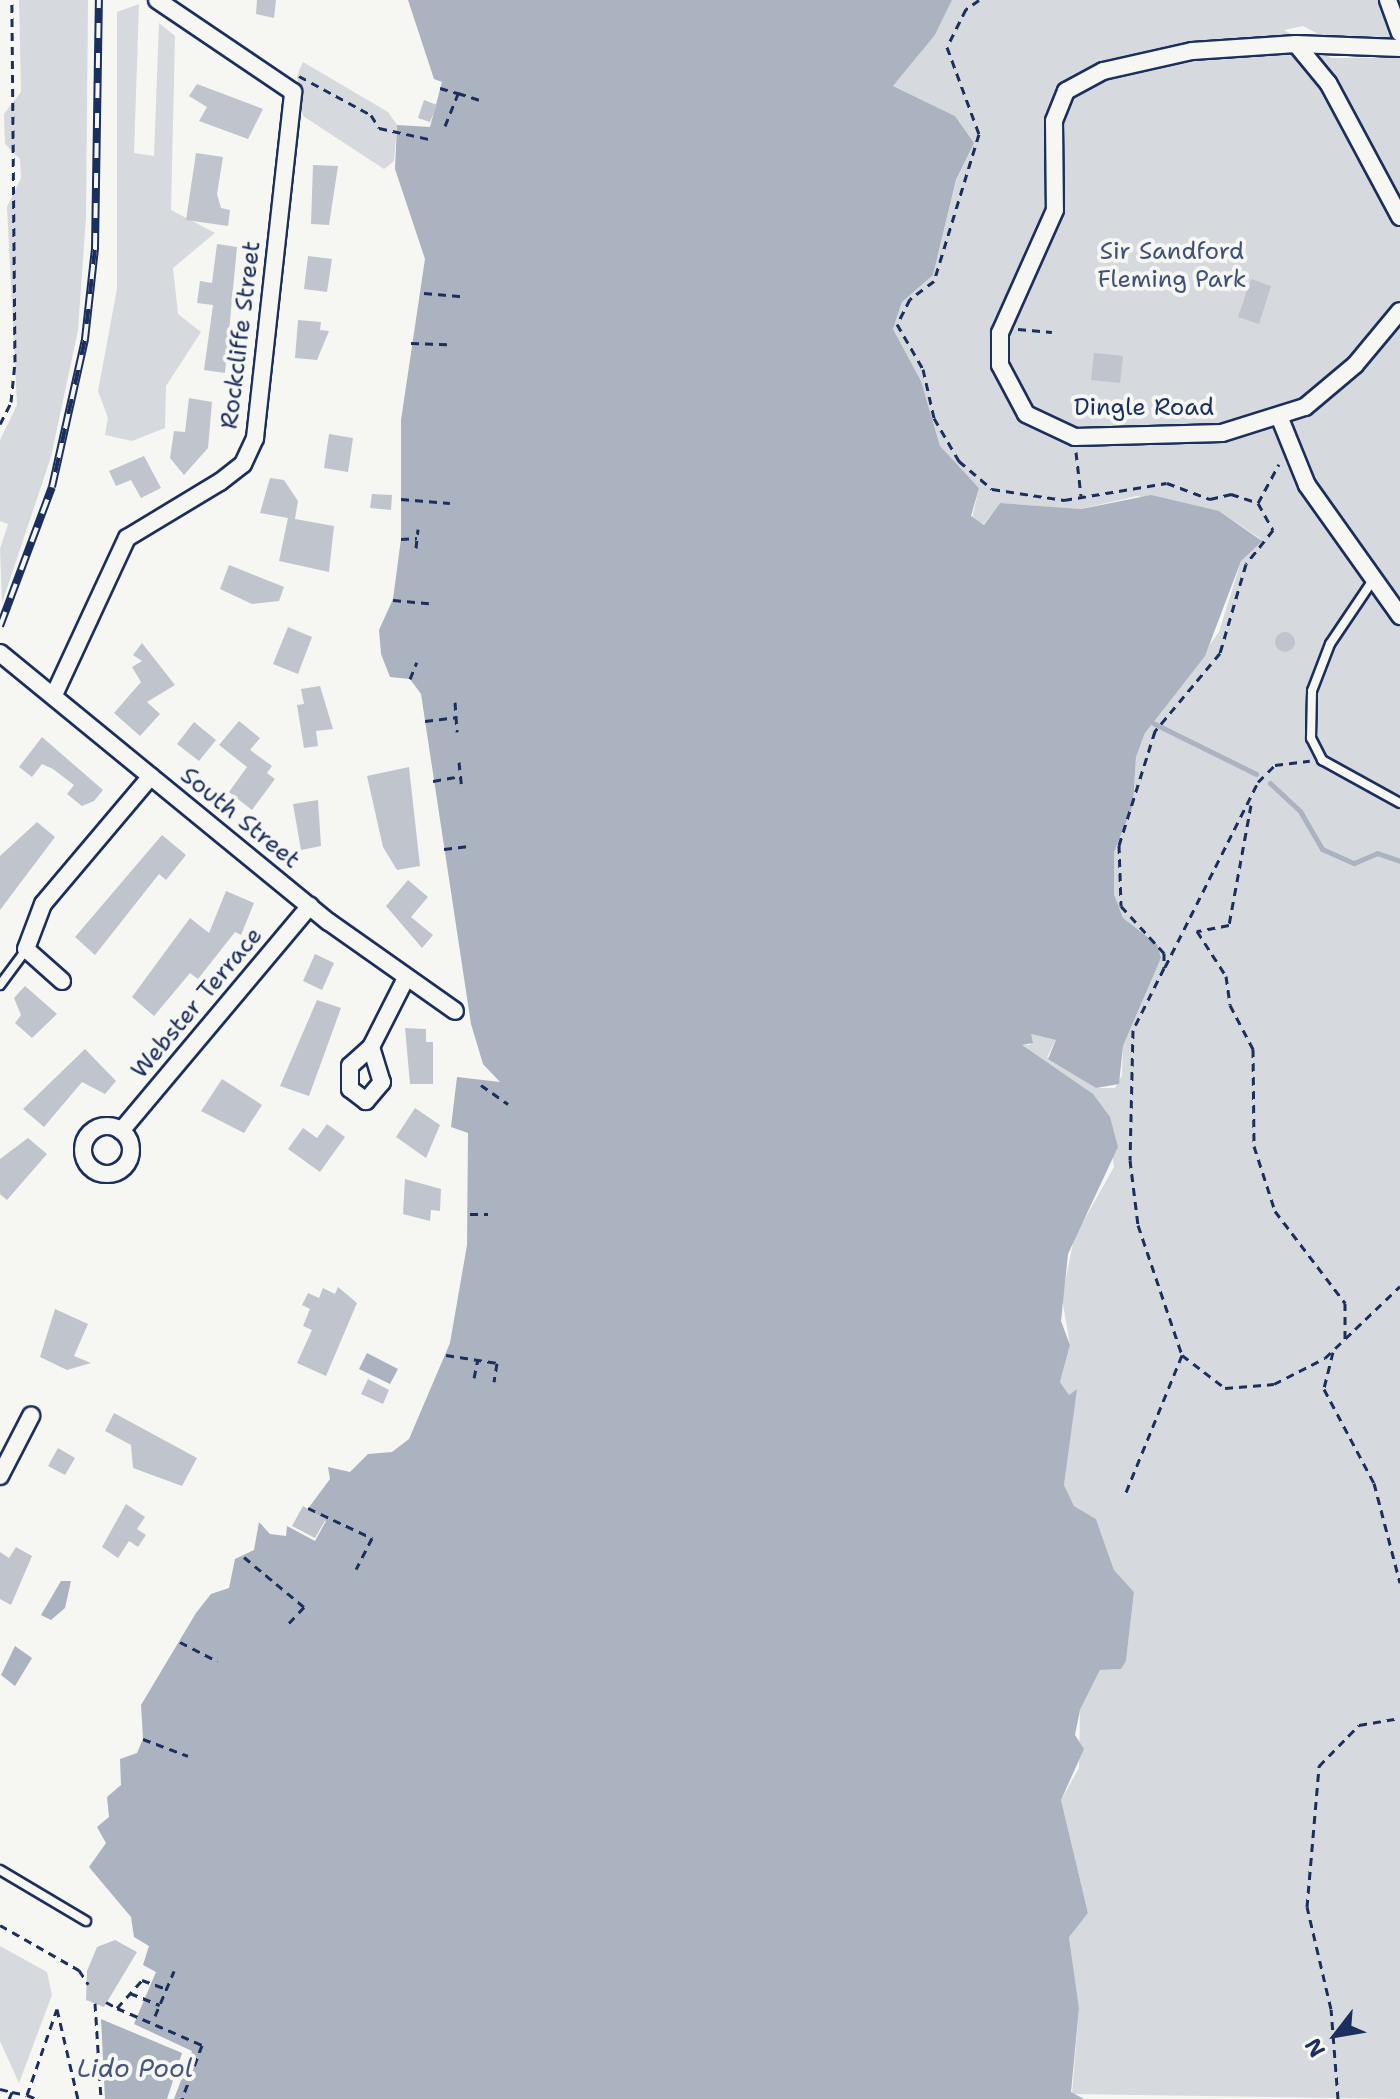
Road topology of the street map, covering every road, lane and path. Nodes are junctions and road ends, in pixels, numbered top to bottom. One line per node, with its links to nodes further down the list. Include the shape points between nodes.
1 (12, 0): 24 (path, via 15,362 11,402)
2 (157, 0): 5 (street)
3 (979, 0): 27 (path, via 966,9 947,47 979,134 934,281 910,299 897,324 959,461 992,489)
4 (1388, 0): 6 (street)
5 (174, 5): 42 (street, Rockcliffe Street, via 293,92 255,438 243,464 220,482 127,538)
6 (1400, 33)
7 (1296, 44): 8 (street, Dingle Road); 15 (street, via 1328,83); 19 (street, Dingle Road, via 1192,51 1103,71 1066,91 1054,121 1055,210)
8 (1400, 48)
9 (307, 75): 14 (path, via 379,128)
10 (440, 88): 11 (path)
11 (458, 93): 12 (path); 13 (path)
12 (479, 100)
13 (445, 126)
14 (433, 140)
15 (1400, 217)
16 (424, 293): 17 (path)
17 (462, 296)
18 (1400, 311): 23 (street, Dingle Road, via 1355,365)
19 (1002, 327): 20 (path); 25 (street, Dingle Road, via 1000,365 1011,393 1026,414)
20 (1052, 332)
21 (411, 343): 22 (path)
22 (447, 344)
23 (1281, 421): 25 (street, Dingle Road, via 1222,433); 26 (street)
24 (0, 424)
25 (1075, 437): 27 (path)
26 (1289, 447): 30 (path); 35 (street)
27 (1081, 496): 30 (path, via 1167,483 1210,499 1231,494)
28 (401, 499): 29 (path)
29 (450, 503)
30 (1258, 503): 59 (path, via 1273,530 1246,564 1220,653 1158,728 1117,867 1121,906 1159,940)
31 (418, 529): 32 (path)
32 (417, 538): 33 (path); 34 (path)
33 (401, 539)
34 (416, 548)
35 (1371, 583): 38 (street); 47 (lane, via 1330,644 1312,691 1311,738)
36 (393, 600): 37 (path)
37 (429, 603)
38 (1400, 616)
39 (0, 653): 42 (street, South Street)
40 (417, 662): 41 (path)
41 (410, 679)
42 (54, 695): 49 (street, South Street)
43 (455, 702): 44 (path)
44 (456, 717): 45 (path); 46 (path)
45 (425, 721)
46 (457, 732)
47 (1322, 760): 53 (lane); 54 (path, via 1275,765)
48 (459, 762): 50 (path)
49 (151, 776): 57 (street, South Street); 58 (street, via 43,904)
50 (460, 776): 51 (path); 52 (path)
51 (433, 781)
52 (462, 789)
53 (1400, 803)
54 (1251, 805): 59 (path, via 1214,860); 71 (path, via 1229,925 1197,931 1226,976 1230,1005 1253,1049 1254,1146 1275,1211 1345,1303)
55 (469, 846): 56 (path)
56 (444, 849)
57 (310, 906): 60 (street, South Street); 67 (street, Webster Terrace)
58 (26, 949): 61 (street); 62 (lane)
59 (1164, 968): 74 (path, via 1133,1030 1130,1160 1138,1225)
60 (405, 980): 63 (street, South Street); 64 (street)
61 (62, 981)
62 (0, 985)
63 (455, 1011)
64 (371, 1047)
65 (481, 1085): 66 (path)
66 (508, 1104)
67 (121, 1131)
68 (470, 1214): 69 (path)
69 (488, 1214)
70 (1400, 1286): 71 (path)
71 (1345, 1340): 72 (path)
72 (1333, 1351): 74 (path, via 1274,1384 1225,1388); 84 (path, via 1324,1389 1374,1483)
73 (446, 1355): 75 (path)
74 (1182, 1355): 80 (path)
75 (478, 1359): 76 (path); 77 (path, via 497,1363)
76 (474, 1378)
77 (494, 1382)
78 (31, 1416): 79 (street)
79 (0, 1476)
80 (1124, 1497)
81 (308, 1508): 83 (path, via 372,1538)
82 (244, 1557): 85 (path, via 304,1607)
83 (356, 1569)
84 (1400, 1583)
85 (288, 1624)
86 (180, 1642): 87 (path)
87 (217, 1661)
88 (1400, 1718): 111 (path, via 1359,1725 1319,1766 1307,1907 1331,2009)
89 (143, 1739): 90 (path)
90 (188, 1756)
91 (0, 1870): 92 (lane)
92 (86, 1921)
93 (0, 1925): 95 (path, via 79,1970)
94 (174, 1971): 96 (path)
95 (88, 1984)
96 (167, 1989): 97 (path, via 142,1980); 100 (path)
97 (130, 1993): 100 (path); 101 (path)
98 (106, 2002): 101 (path)
99 (95, 2003): 109 (path)
100 (160, 2005): 102 (path)
101 (117, 2008): 110 (path, via 202,2045)
102 (155, 2016)
103 (0, 2089): 104 (path)
104 (12, 2092): 105 (path); 106 (path)
105 (27, 2095): 107 (path); 108 (path, via 57,2009)
106 (9, 2099)
107 (37, 2099)
108 (78, 2099)
109 (101, 2099)
110 (182, 2099)
111 (1338, 2099)

